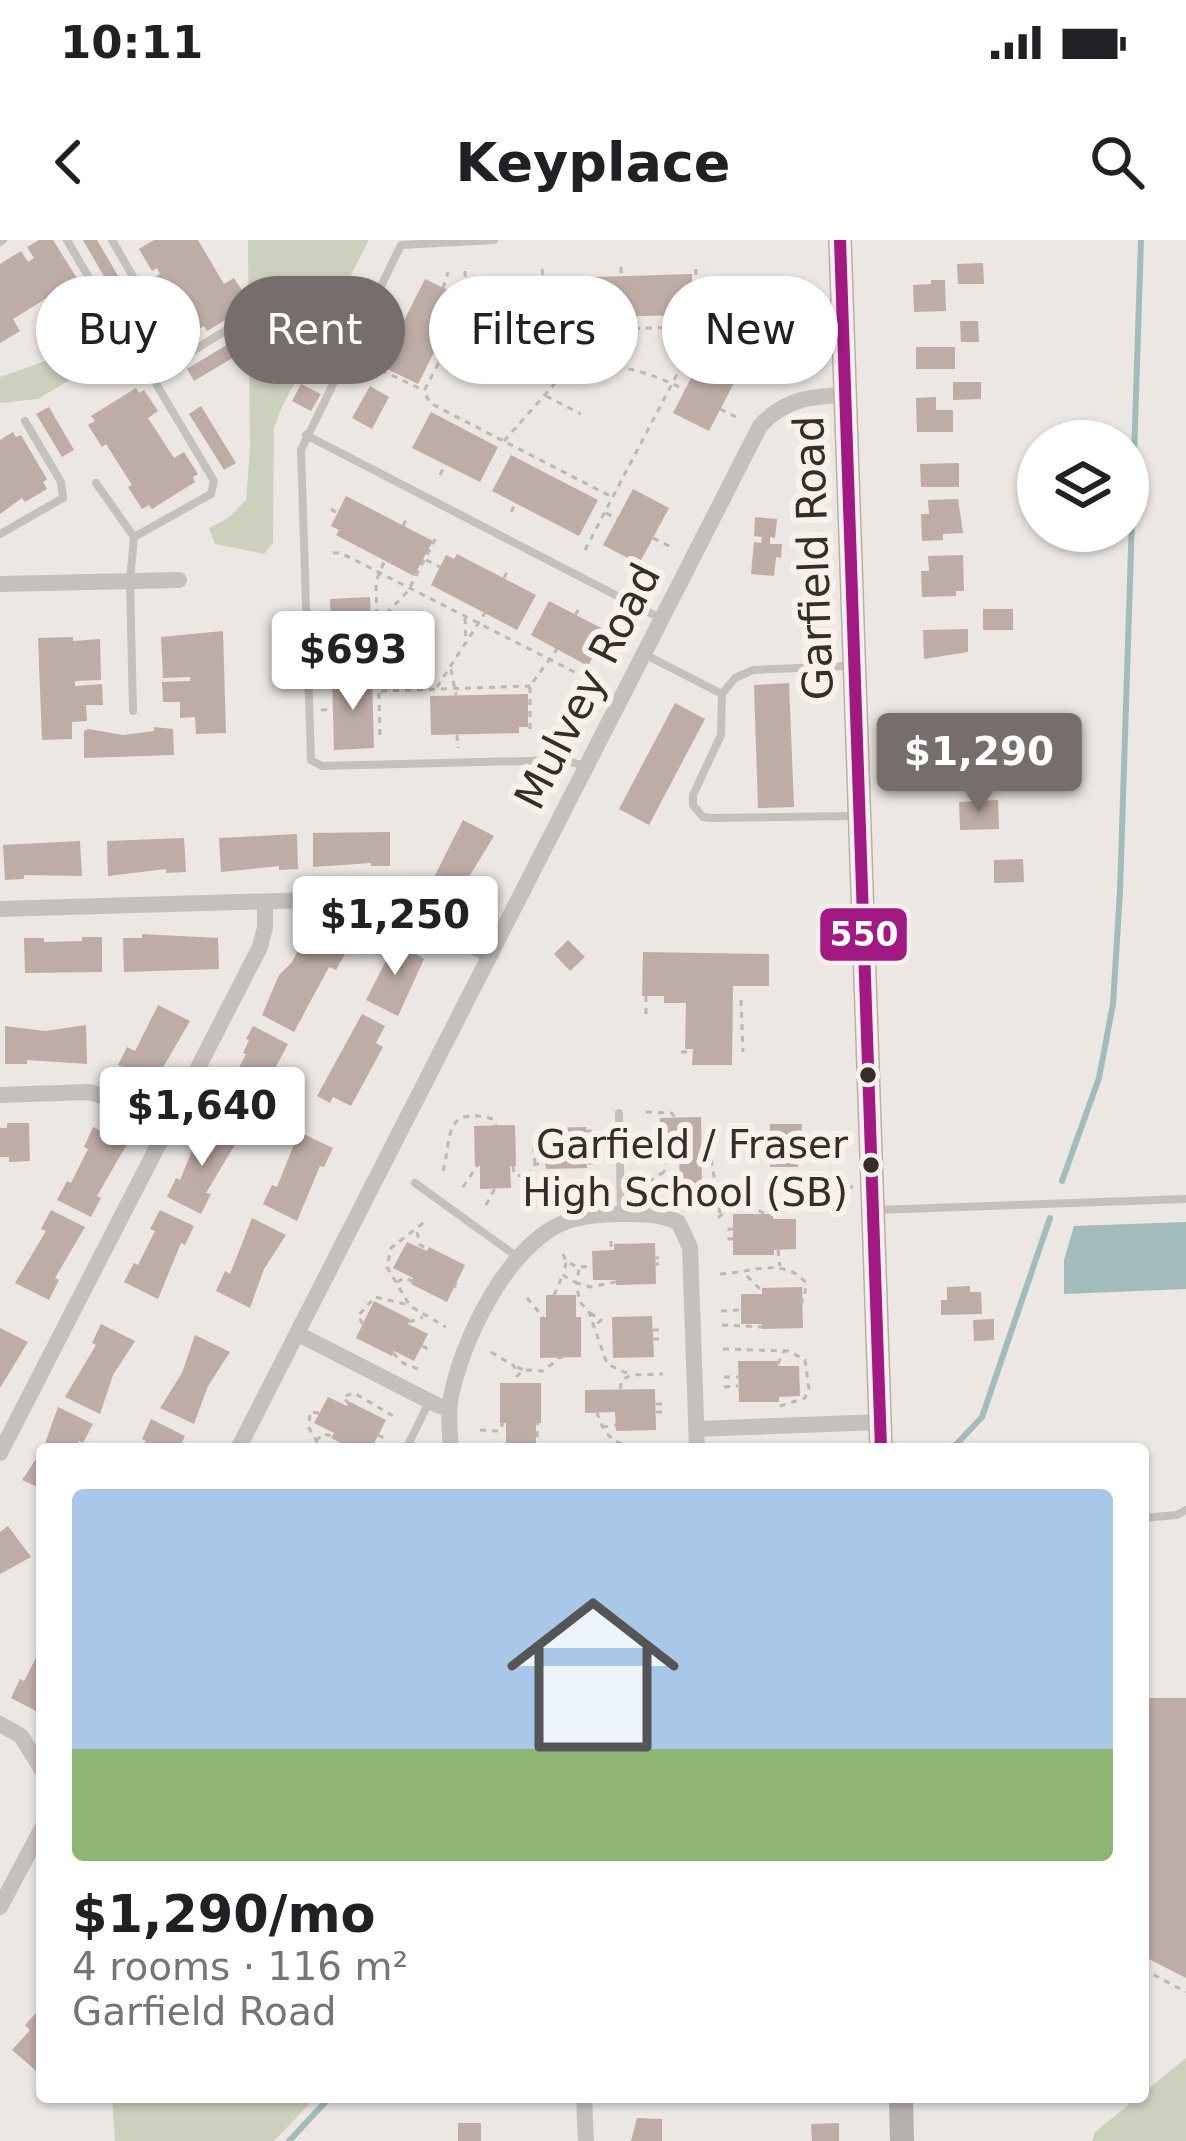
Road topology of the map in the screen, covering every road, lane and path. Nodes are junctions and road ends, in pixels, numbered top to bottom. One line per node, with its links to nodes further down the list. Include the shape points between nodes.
1 (67, 240): 10 (lane)
2 (494, 240): 33 (lane, via 401,245)
3 (840, 240): 26 (main road, Garfield Road)
4 (114, 241): 16 (lane, via 180,359)
5 (696, 265): 15 (path)
6 (620, 267): 14 (path)
7 (542, 269): 13 (path)
8 (465, 271): 12 (path)
9 (448, 272): 11 (path)
10 (88, 276)
11 (447, 276)
12 (465, 276)
13 (543, 276)
14 (621, 276)
15 (696, 276)
16 (224, 332)
17 (429, 381): 24 (path)
18 (405, 382): 24 (path)
19 (156, 384): 49 (lane, via 214,481 211,494)
20 (555, 384): 25 (path)
21 (670, 384): 40 (path)
22 (673, 384): 23 (path)
23 (685, 390)
24 (424, 391): 31 (path, via 430,403)
25 (544, 395): 28 (path); 34 (path)
26 (847, 395): 66 (street, Mulvey Road, via 783,405 760,426); 75 (main road, Garfield Road)
27 (720, 409): 29 (path)
28 (581, 414)
29 (736, 417)
30 (25, 421): 47 (lane, via 63,498)
31 (468, 422): 32 (path); 34 (path)
32 (464, 429)
33 (306, 435): 66 (lane); 90 (lane, via 315,765 564,760)
34 (504, 441): 35 (path)
35 (538, 459): 37 (path); 40 (path)
36 (446, 465): 38 (path)
37 (534, 467)
38 (440, 476)
39 (96, 483): 49 (lane)
40 (612, 497): 43 (path)
41 (515, 503): 42 (path)
42 (511, 512)
43 (604, 512): 45 (path); 46 (path)
44 (588, 518): 46 (path)
45 (617, 519)
46 (598, 524): 52 (path)
47 (0, 534)
48 (437, 536): 54 (path)
49 (134, 537): 61 (lane)
50 (653, 538): 51 (path)
51 (669, 546)
52 (585, 550)
53 (333, 553): 57 (path)
54 (425, 559): 56 (path); 63 (path)
55 (385, 560): 57 (path)
56 (440, 567)
57 (379, 572): 63 (path); 68 (path)
58 (507, 572): 59 (path)
59 (504, 578)
60 (178, 580): 61 (street)
61 (130, 581): 62 (street); 85 (lane)
62 (0, 584)
63 (410, 588): 65 (path); 68 (path)
64 (485, 613): 67 (path)
65 (466, 617): 67 (path); 71 (path)
66 (662, 619): 73 (street, Mulvey Road)
67 (480, 624): 71 (path); 74 (path)
68 (375, 627): 80 (path)
69 (317, 630): 70 (path)
70 (331, 630)
71 (466, 644): 76 (path)
72 (557, 649): 74 (path)
73 (644, 654): 82 (lane); 90 (street, Mulvey Road)
74 (550, 660): 77 (path); 78 (path)
75 (855, 666): 82 (lane, via 753,670); 91 (main road, Garfield Road)
76 (450, 668): 79 (path); 81 (path)
77 (598, 684)
78 (530, 686): 81 (path); 86 (path)
79 (437, 690): 80 (path); 81 (path)
80 (379, 691): 87 (path)
81 (456, 692)
82 (722, 694): 91 (lane, via 721,734 693,795 697,812)
83 (333, 709): 84 (path)
84 (320, 710)
85 (133, 711)
86 (530, 729)
87 (380, 734)
88 (458, 734): 89 (path)
89 (458, 748)
90 (587, 767): 94 (street, Mulvey Road)
91 (861, 816): 129 (main road, Garfield Road)
92 (265, 902): 93 (street); 94 (street, via 372,903); 106 (street, via 260,947)
93 (0, 909)
94 (491, 955): 179 (street, Mulvey Road)
95 (646, 996): 97 (path)
96 (742, 1000): 100 (path)
97 (646, 1014)
98 (681, 1052): 99 (path)
99 (693, 1052)
100 (743, 1052)
101 (0, 1095): 106 (street, via 89,1092)
102 (646, 1112): 105 (path)
103 (619, 1113): 130 (lane)
104 (489, 1117): 107 (path); 108 (path); 116 (path, via 454,1123)
105 (683, 1118)
106 (168, 1125): 231 (street)
107 (486, 1126)
108 (496, 1126)
109 (545, 1132): 112 (path, via 533,1142)
110 (702, 1153): 131 (path, via 711,1158 719,1216 732,1204)
111 (664, 1158): 117 (path)
112 (535, 1164): 113 (path); 119 (path)
113 (546, 1164)
114 (477, 1166): 122 (path)
115 (513, 1166): 119 (path)
116 (442, 1171)
117 (664, 1172): 118 (path); 120 (path)
118 (680, 1174)
119 (527, 1178): 126 (path)
120 (649, 1181)
121 (415, 1184): 140 (lane)
122 (463, 1187)
123 (825, 1187): 124 (path)
124 (853, 1187)
125 (495, 1188): 128 (path)
126 (544, 1197)
127 (1186, 1199): 129 (lane)
128 (486, 1205)
129 (874, 1210): 215 (main road, Garfield Road)
130 (621, 1214): 140 (street, via 564,1222); 220 (street, via 678,1222 690,1247)
131 (765, 1214)
132 (424, 1222): 133 (path)
133 (417, 1230): 136 (path); 138 (path)
134 (718, 1234): 135 (path)
135 (732, 1234)
136 (428, 1249)
137 (778, 1250): 145 (path)
138 (388, 1254): 141 (path); 154 (path)
139 (563, 1254): 142 (path)
140 (517, 1257): 208 (street, via 468,1339)
141 (398, 1258)
142 (566, 1261): 144 (path); 149 (path)
143 (592, 1266): 144 (path)
144 (579, 1268): 151 (path)
145 (780, 1268): 146 (path); 160 (path, via 802,1278)
146 (758, 1269): 147 (path); 153 (path)
147 (744, 1273): 148 (path); 153 (path)
148 (720, 1274)
149 (564, 1276): 151 (path); 158 (path)
150 (412, 1281): 154 (path)
151 (577, 1282): 152 (path); 165 (path, via 580,1308)
152 (616, 1282)
153 (751, 1282): 157 (path)
154 (395, 1284): 161 (path)
155 (456, 1285): 156 (path)
156 (465, 1290)
157 (761, 1291)
158 (554, 1295)
159 (527, 1298): 168 (path)
160 (803, 1302)
161 (410, 1306): 164 (path, via 375,1298); 167 (path)
162 (741, 1310): 163 (path)
163 (721, 1311)
164 (360, 1312): 166 (path); 172 (path)
165 (589, 1312): 169 (path); 176 (path)
166 (367, 1315)
167 (424, 1315): 170 (path); 174 (path)
168 (543, 1317)
169 (601, 1320): 171 (path); 176 (path)
170 (409, 1322)
171 (609, 1322)
172 (363, 1324)
173 (722, 1325): 175 (path)
174 (446, 1327)
175 (762, 1327)
176 (593, 1328): 188 (path)
177 (652, 1330): 178 (path)
178 (662, 1330)
179 (298, 1334): 204 (street); 224 (street, Mulvey Road)
180 (653, 1339): 181 (path)
181 (662, 1339)
182 (422, 1346): 184 (path)
183 (723, 1349): 185 (path)
184 (430, 1350)
185 (784, 1351): 191 (path); 209 (path, via 805,1360 809,1389 805,1398)
186 (491, 1352): 192 (path)
187 (393, 1353): 194 (path)
188 (603, 1353): 189 (path); 196 (path, via 607,1364)
189 (613, 1353)
190 (559, 1358): 193 (path, via 543,1371)
191 (778, 1364)
192 (514, 1366): 193 (path); 197 (path)
193 (524, 1370): 197 (path)
194 (424, 1371)
195 (663, 1374): 196 (path)
196 (631, 1375): 203 (path)
197 (517, 1376): 200 (path)
198 (724, 1377): 199 (path)
199 (738, 1377)
200 (517, 1383)
201 (738, 1386): 202 (path)
202 (724, 1387)
203 (620, 1390)
204 (430, 1401): 208 (street); 225 (lane)
205 (349, 1404): 214 (path, via 343,1397 354,1393)
206 (656, 1404): 207 (path)
207 (664, 1404)
208 (449, 1407): 226 (street)
209 (765, 1411)
210 (597, 1412): 219 (path)
211 (656, 1412): 212 (path)
212 (665, 1412)
213 (319, 1413): 223 (path, via 308,1415)
214 (394, 1417)
215 (880, 1422): 220 (street); 230 (main road, Garfield Road)
216 (503, 1424): 221 (path)
217 (538, 1424): 227 (path)
218 (616, 1425): 219 (path)
219 (602, 1427): 228 (path)
220 (696, 1429): 229 (street)
221 (480, 1430)
222 (333, 1436): 223 (path)
223 (316, 1441)
224 (241, 1443)
225 (409, 1443)
226 (451, 1443)
227 (536, 1443)
228 (618, 1443)
229 (697, 1443)
230 (881, 1443)
231 (0, 1453)
232 (1186, 1510): 233 (lane)
233 (1149, 1517)
234 (0, 1724): 235 (street, via 21,1736)
235 (36, 1760)
236 (36, 1839): 237 (street)
237 (0, 1906)
238 (1149, 1972): 239 (path)
239 (1186, 1992)
240 (584, 2103): 242 (street)
241 (901, 2103): 243 (main road)
242 (586, 2141)
243 (902, 2141)

